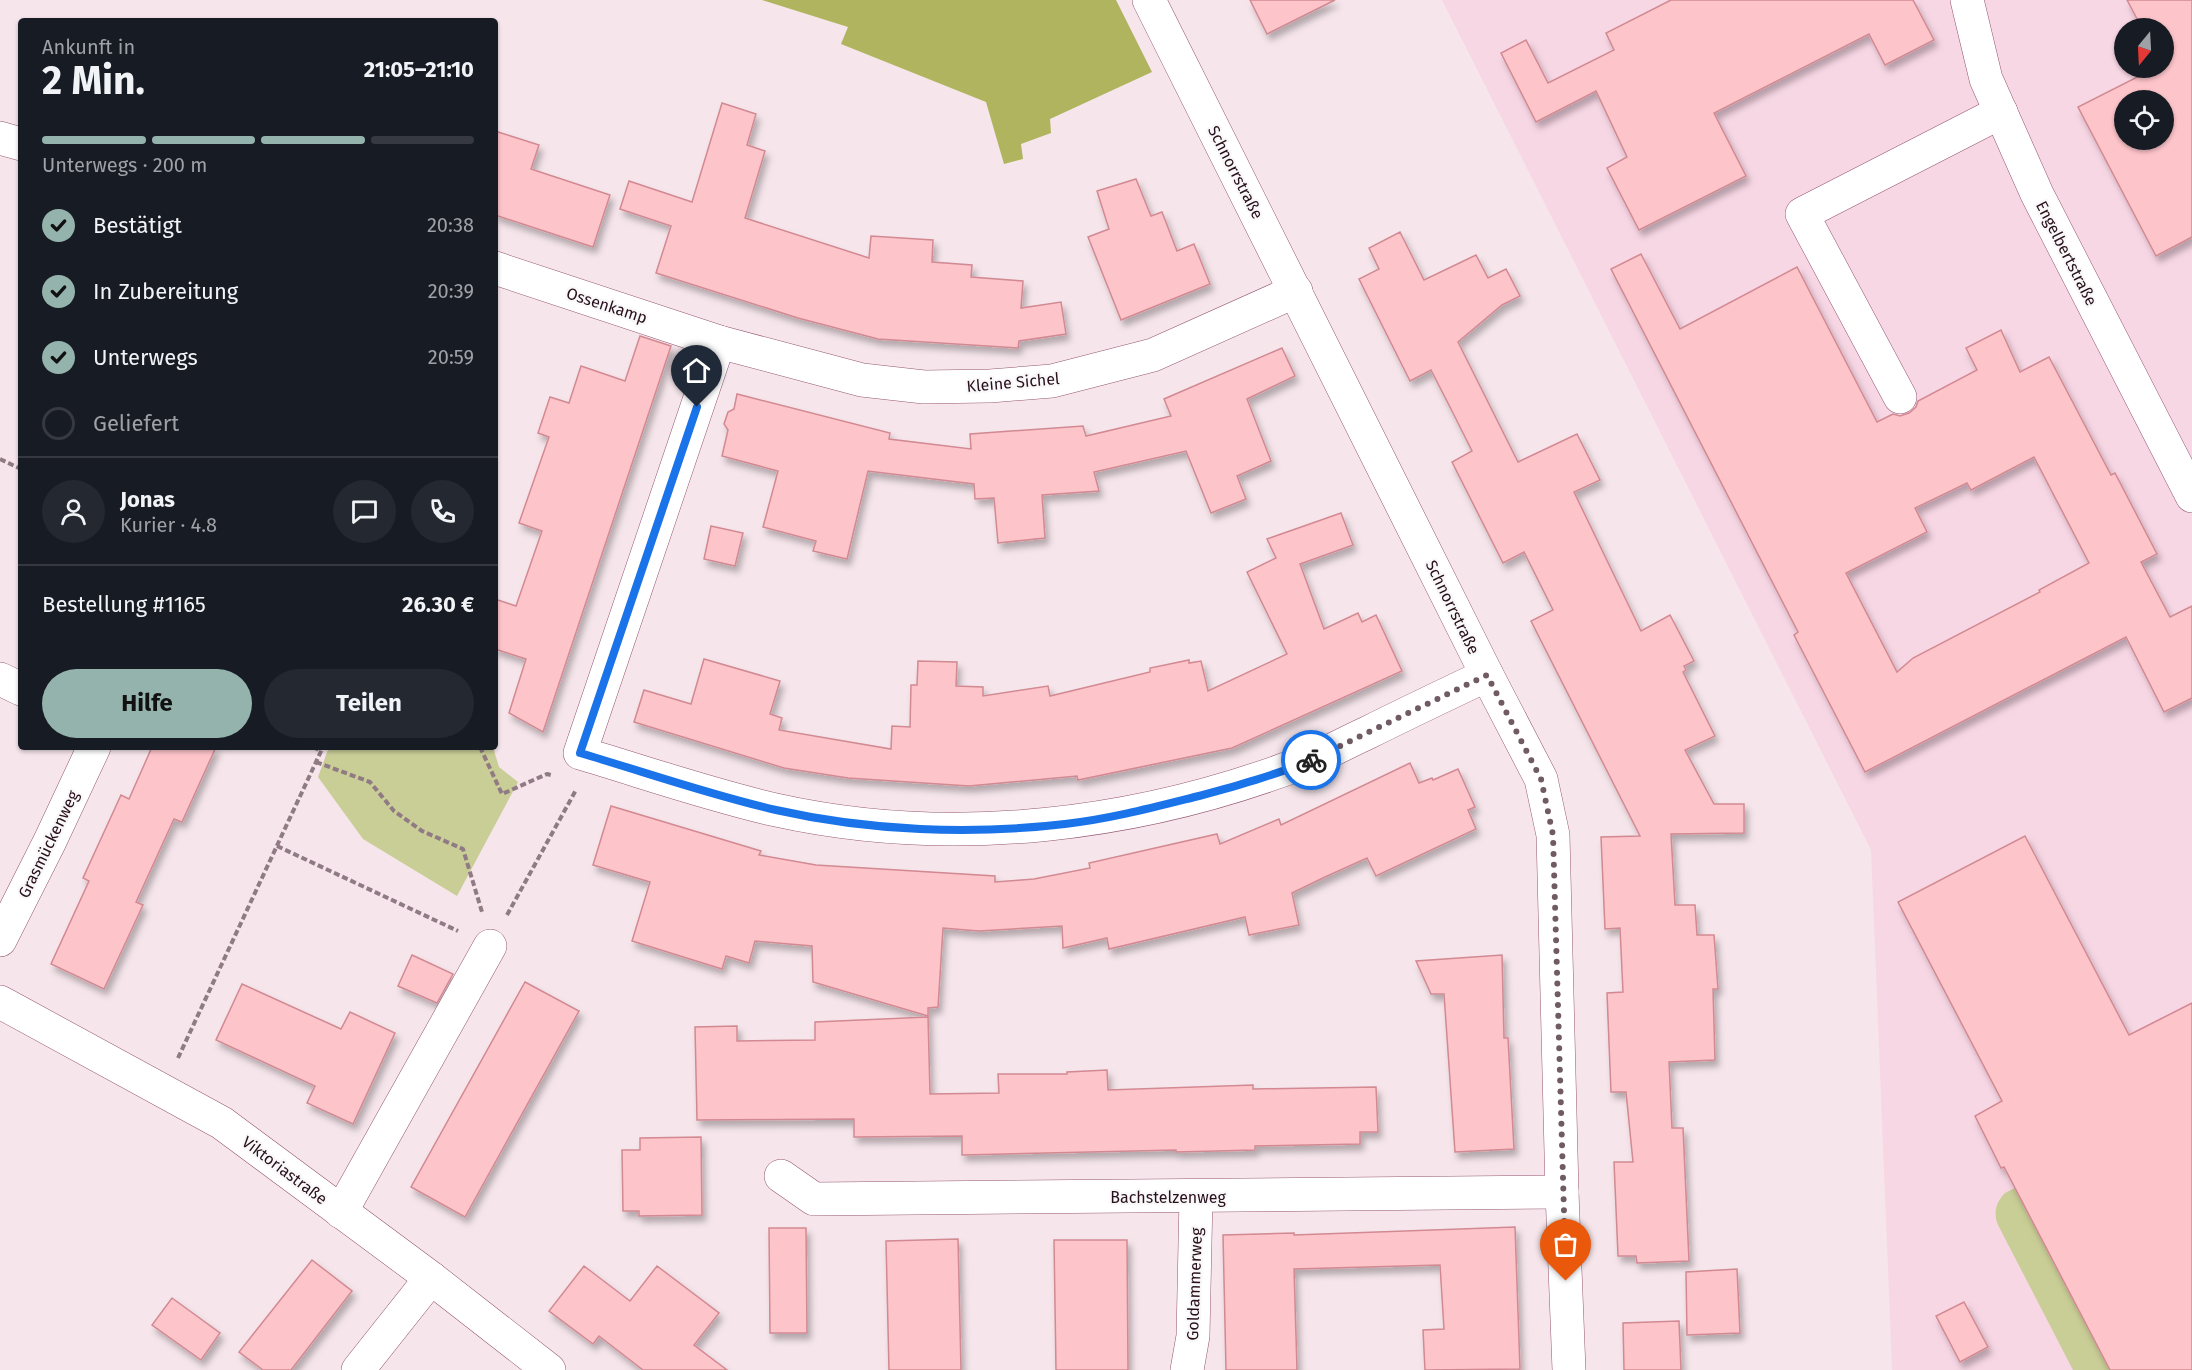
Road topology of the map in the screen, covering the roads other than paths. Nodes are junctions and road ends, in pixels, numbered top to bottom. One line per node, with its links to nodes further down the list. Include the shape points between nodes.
1 (1149, 0): 7 (street, Schnorrstraße)
2 (1967, 0): 3 (street, Engelbertstraße, via 1986,80)
3 (2001, 112): 9 (street, via 1802,214); 10 (street, Engelbertstraße, via 2037,194)
4 (0, 138): 5 (street)
5 (18, 143)
6 (498, 269): 8 (street, Ossenkamp)
7 (1296, 291): 8 (street, Kleine Sichel, via 1153,355 1041,382 924,387 861,380); 11 (street, Schnorrstraße)
8 (719, 342): 11 (street, via 574,768 842,821 919,829 1066,824 1148,809 1308,761)
9 (1900, 397)
10 (2192, 496)
11 (1487, 675): 19 (street, Schnorrstraße, via 1541,779 1553,835)
12 (0, 679): 13 (street)
13 (18, 688)
14 (93, 750): 16 (street, Grasmückenweg)
15 (494, 939): 21 (street)
16 (0, 940)
17 (0, 1002): 21 (street, Viktoriastraße, via 222,1123)
18 (781, 1176): 20 (street, Bachstelzenweg, via 814,1199)
19 (1562, 1192): 20 (street, Bachstelzenweg); 26 (street, Schnorrstraße)
20 (1196, 1197): 25 (street, Goldammerweg, via 1193,1336)
21 (341, 1212): 22 (street, Viktoriastraße)
22 (431, 1278): 23 (street); 24 (street, Viktoriastraße)
23 (358, 1370)
24 (549, 1370)
25 (1187, 1370)
26 (1569, 1370)

